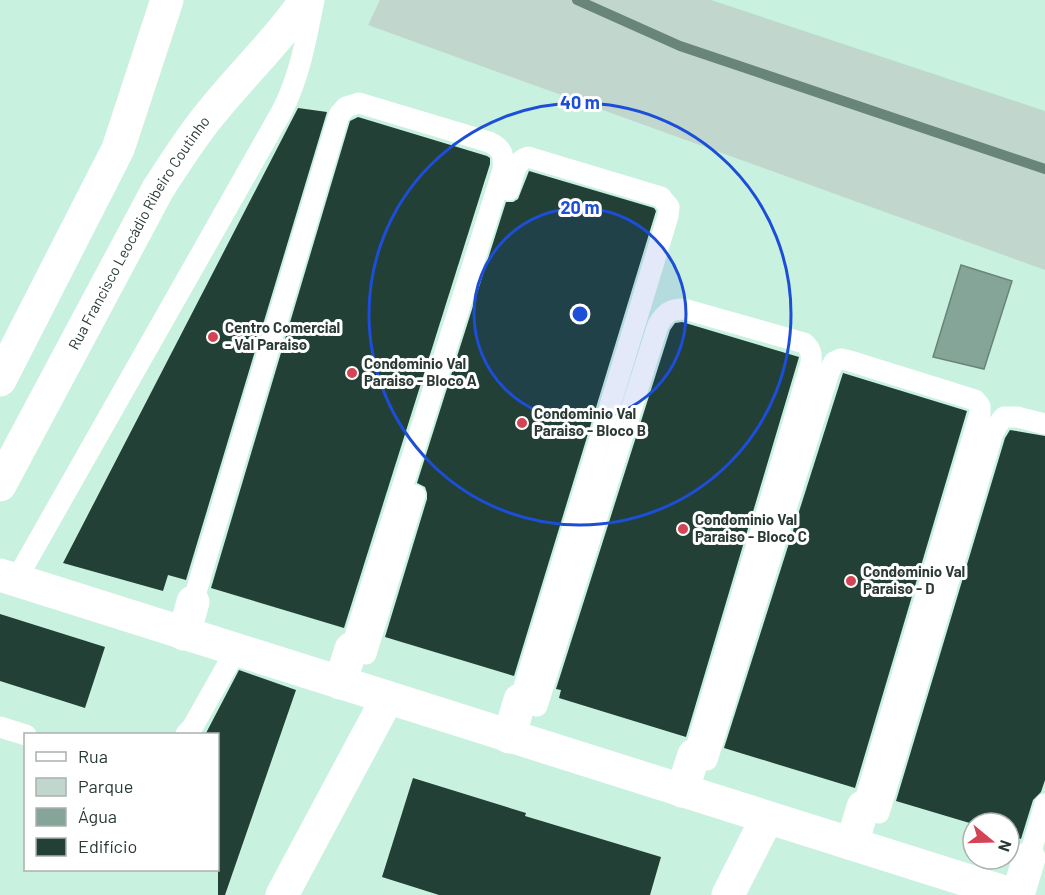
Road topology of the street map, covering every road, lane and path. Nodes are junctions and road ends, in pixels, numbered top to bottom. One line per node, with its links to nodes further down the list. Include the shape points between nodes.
1 (167, 0): 4 (street, via 118,149)
2 (306, 0): 6 (street, Rua Francisco Leocádio Ribeiro Coutinho, via 273,44 212,111 158,189)
3 (314, 0): 7 (lane, via 300,66 282,111)
4 (0, 380)
5 (1045, 424): 22 (lane, via 1004,417 993,433)
6 (0, 485)
7 (8, 578): 9 (street)
8 (193, 602): 9 (street); 11 (lane, via 339,116 345,107 359,103 489,142 501,148 503,170)
9 (184, 634): 10 (street)
10 (236, 650): 12 (street); 16 (lane)
11 (358, 652): 12 (street); 14 (lane, via 517,165 528,157 661,197 669,207)
12 (348, 686): 13 (street)
13 (387, 699): 18 (street); 26 (street)
14 (529, 703): 18 (street); 19 (lane, via 664,314 684,309 804,343 812,355 811,363)
15 (0, 727): 17 (lane)
16 (188, 733)
17 (24, 734)
18 (518, 740): 20 (street)
19 (700, 757): 20 (street); 22 (lane, via 829,372 834,362 841,359 861,364 975,400 980,406)
20 (689, 793): 23 (street)
21 (1045, 804): 25 (lane)
22 (871, 810): 24 (street)
23 (768, 818): 24 (street); 27 (street)
24 (859, 847): 28 (street)
25 (1037, 868): 28 (street); 29 (street)
26 (282, 895)
27 (728, 895)
28 (1016, 895)
29 (1040, 895)

